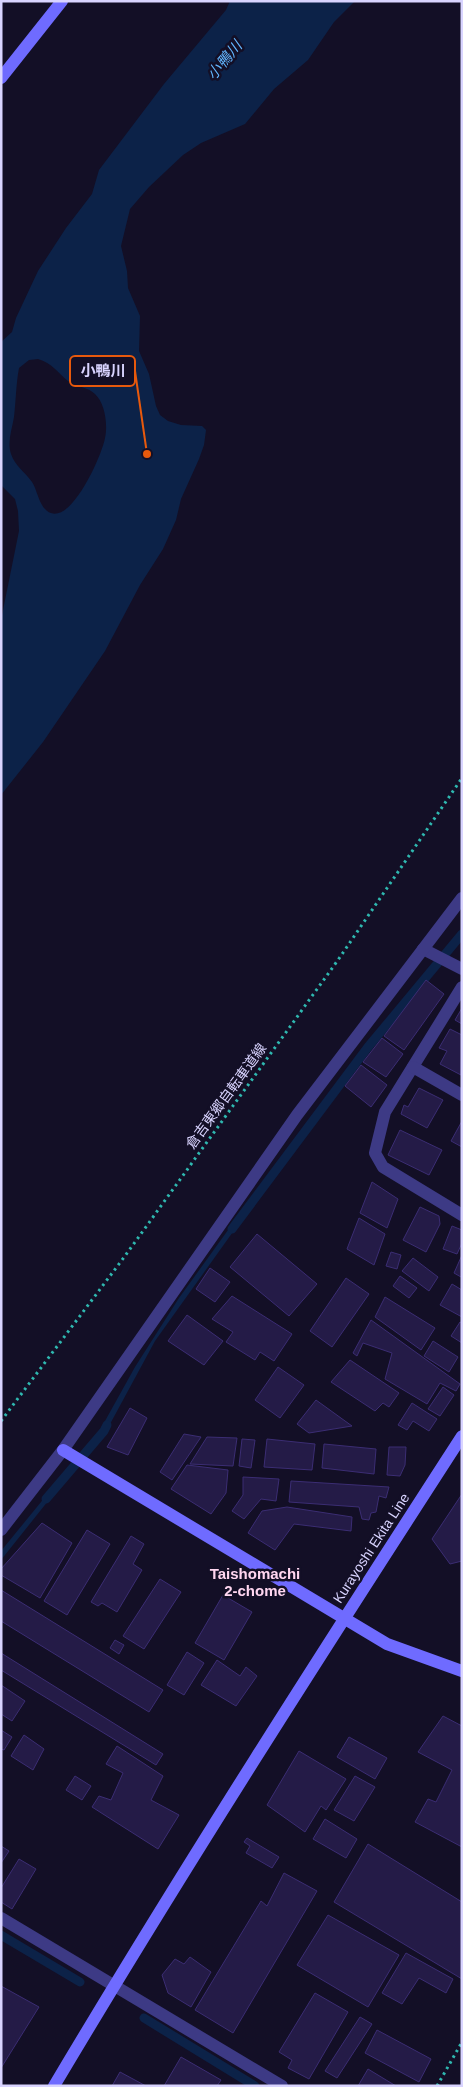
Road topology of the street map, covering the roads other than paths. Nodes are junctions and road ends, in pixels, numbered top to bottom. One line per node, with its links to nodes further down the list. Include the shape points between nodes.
1 (62, 1): 2 (street)
2 (1, 78)
3 (462, 898): 4 (street)
4 (423, 949): 5 (street); 11 (street, via 297,1114)
5 (462, 969)
6 (462, 987): 7 (street)
7 (413, 1067): 8 (street); 9 (street, via 385,1112 375,1153 383,1166)
8 (462, 1095)
9 (462, 1215)
10 (462, 1436): 13 (street, Kurayoshi Ekita Line)
11 (63, 1450): 12 (street); 13 (street)
12 (1, 1530)
13 (344, 1618): 14 (street, Kurayoshi Ekita Line, via 387,1644); 16 (street)
14 (462, 1671)
15 (1, 1918): 16 (street)
16 (113, 1986): 17 (street); 18 (street)
17 (54, 2086)
18 (282, 2086)

